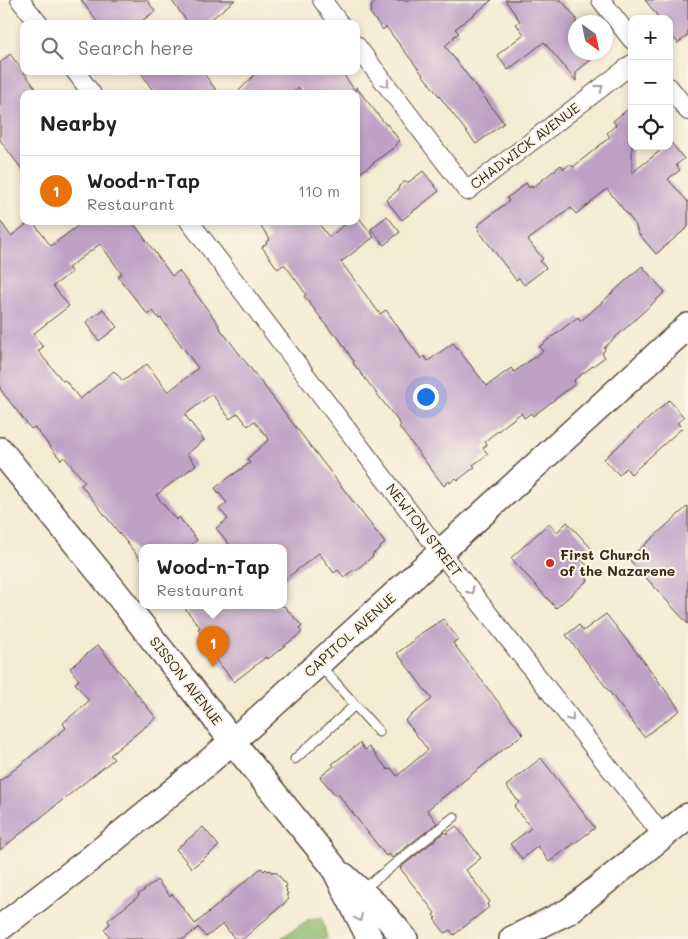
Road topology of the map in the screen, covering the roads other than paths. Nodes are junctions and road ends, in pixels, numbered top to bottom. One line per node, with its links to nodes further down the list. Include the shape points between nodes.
1 (20, 0): 4 (street)
2 (322, 0): 5 (street)
3 (601, 0): 6 (street)
4 (35, 20)
5 (337, 20)
6 (628, 35)
7 (360, 50): 8 (street, CHADWICK AVENUE, one-way to 8, via 468,191)
8 (628, 67)
9 (78, 75): 10 (street)
10 (89, 90)
11 (673, 92): 12 (street)
12 (688, 111)
13 (192, 225): 16 (street, NEWTON STREET)
14 (688, 326): 16 (main road, CAPITOL AVENUE)
15 (0, 450): 20 (main road, SISSON AVENUE)
16 (440, 552): 17 (main road, CAPITOL AVENUE); 24 (street, NEWTON STREET, one-way to 24)
17 (319, 663): 18 (lane); 20 (main road, CAPITOL AVENUE)
18 (355, 705): 19 (lane); 21 (lane)
19 (379, 732)
20 (232, 742): 25 (main road, SISSON AVENUE); 28 (main road, CAPITOL AVENUE)
21 (295, 759)
22 (688, 816): 24 (main road)
23 (454, 817): 26 (lane)
24 (663, 836): 27 (main road)
25 (333, 866): 26 (main road, SISSON AVENUE); 29 (main road, SISSON AVENUE, one-way to 29)
26 (361, 891): 30 (main road, SISSON AVENUE)
27 (569, 911): 31 (main road); 32 (main road)
28 (0, 928)
29 (370, 939)
30 (405, 939)
31 (512, 939)
32 (548, 939)

